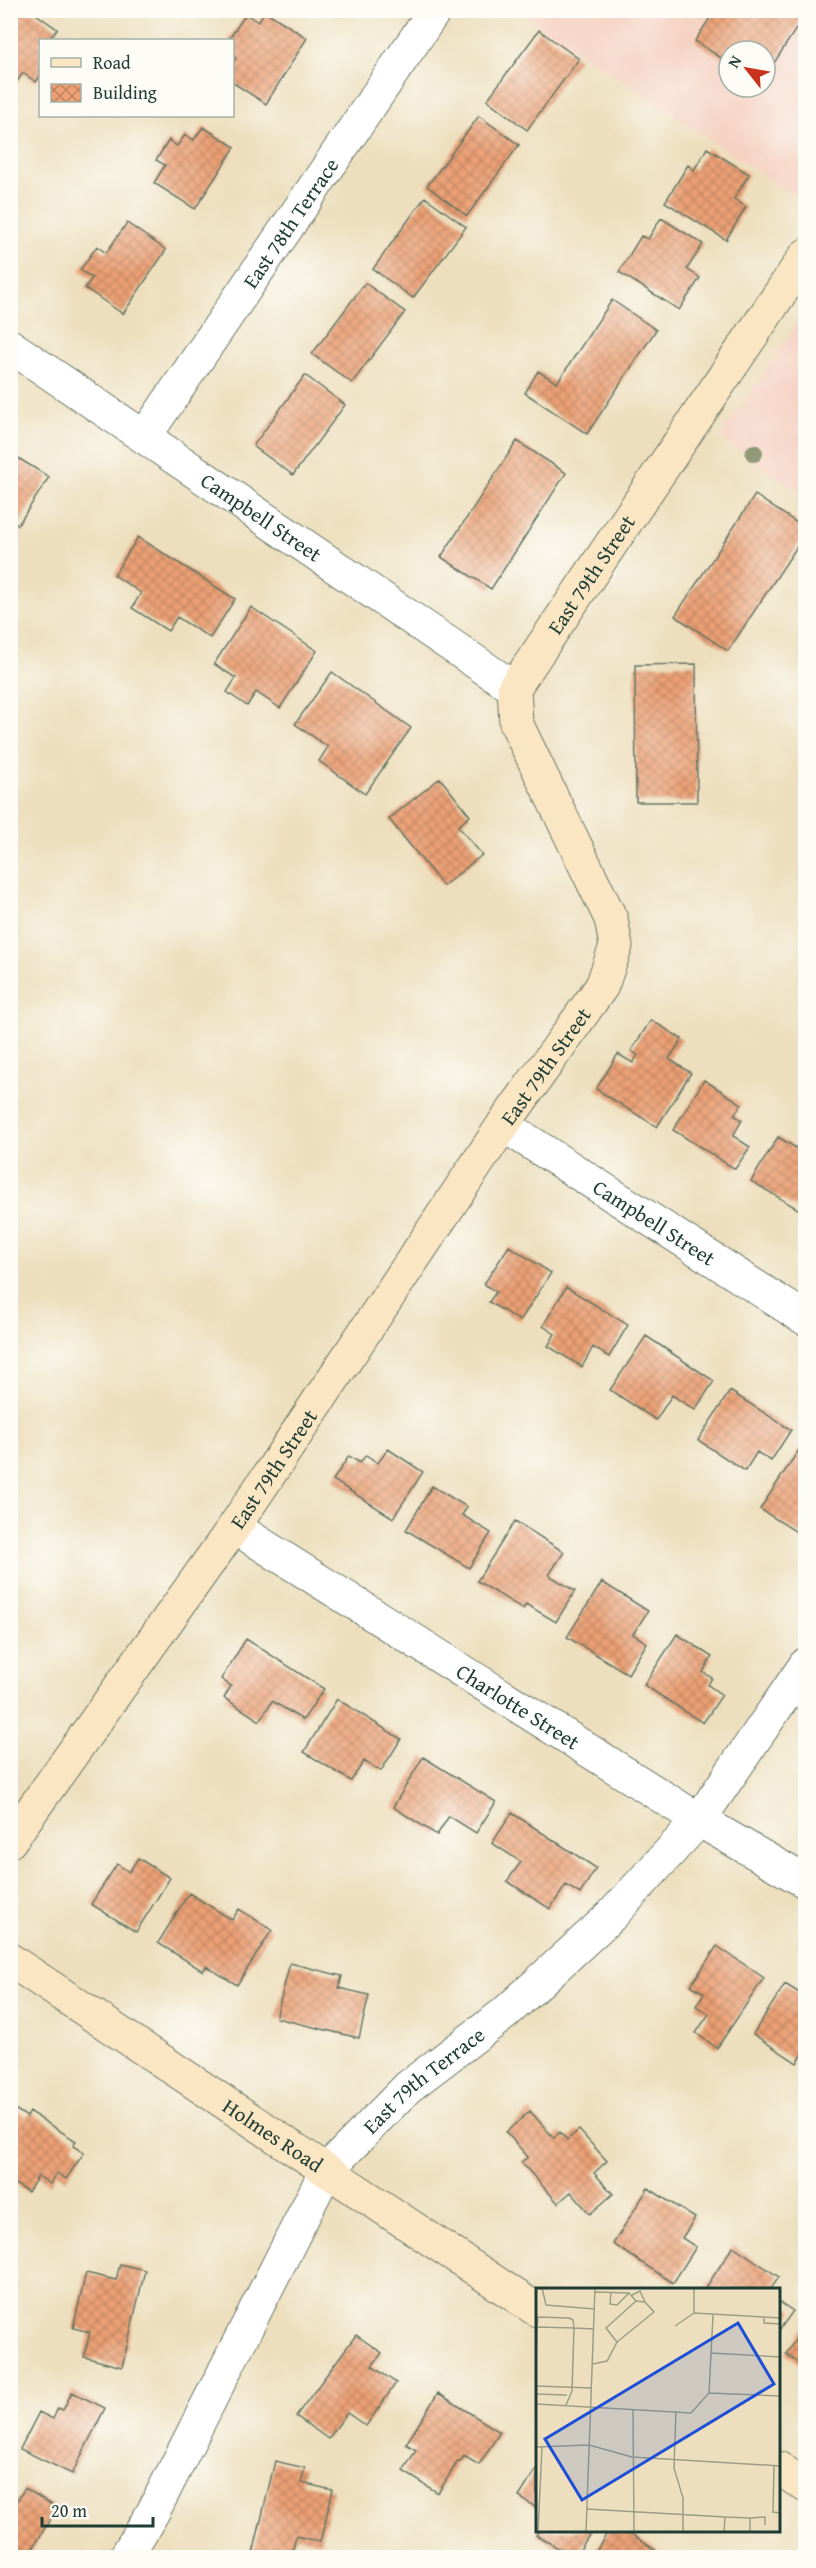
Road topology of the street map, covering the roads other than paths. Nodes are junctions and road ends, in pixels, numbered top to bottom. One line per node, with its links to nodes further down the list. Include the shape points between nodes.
1 (435, 10): 4 (street, East 78th Terrace)
2 (806, 255): 5 (street, East 79th Street)
3 (10, 346): 4 (street, Campbell Street)
4 (145, 436): 5 (street, Campbell Street)
5 (514, 688): 6 (street, East 79th Street, via 516,723 611,918 616,946 602,986)
6 (503, 1125): 7 (street, Campbell Street); 8 (street, East 79th Street)
7 (806, 1319)
8 (234, 1527): 10 (street, Charlotte Street); 11 (street, East 79th Street)
9 (806, 1664): 10 (street, East 79th Terrace)
10 (699, 1820): 12 (street, Charlotte Street); 14 (street, East 79th Terrace, via 611,1916 504,2014 408,2087)
11 (10, 1841)
12 (806, 1882)
13 (10, 1960): 14 (street, Holmes Road)
14 (326, 2171): 15 (street, Holmes Road); 18 (street, East 79th Terrace, via 153,2512)
15 (536, 2309)
16 (780, 2470): 17 (street)
17 (806, 2486)
18 (125, 2558)

